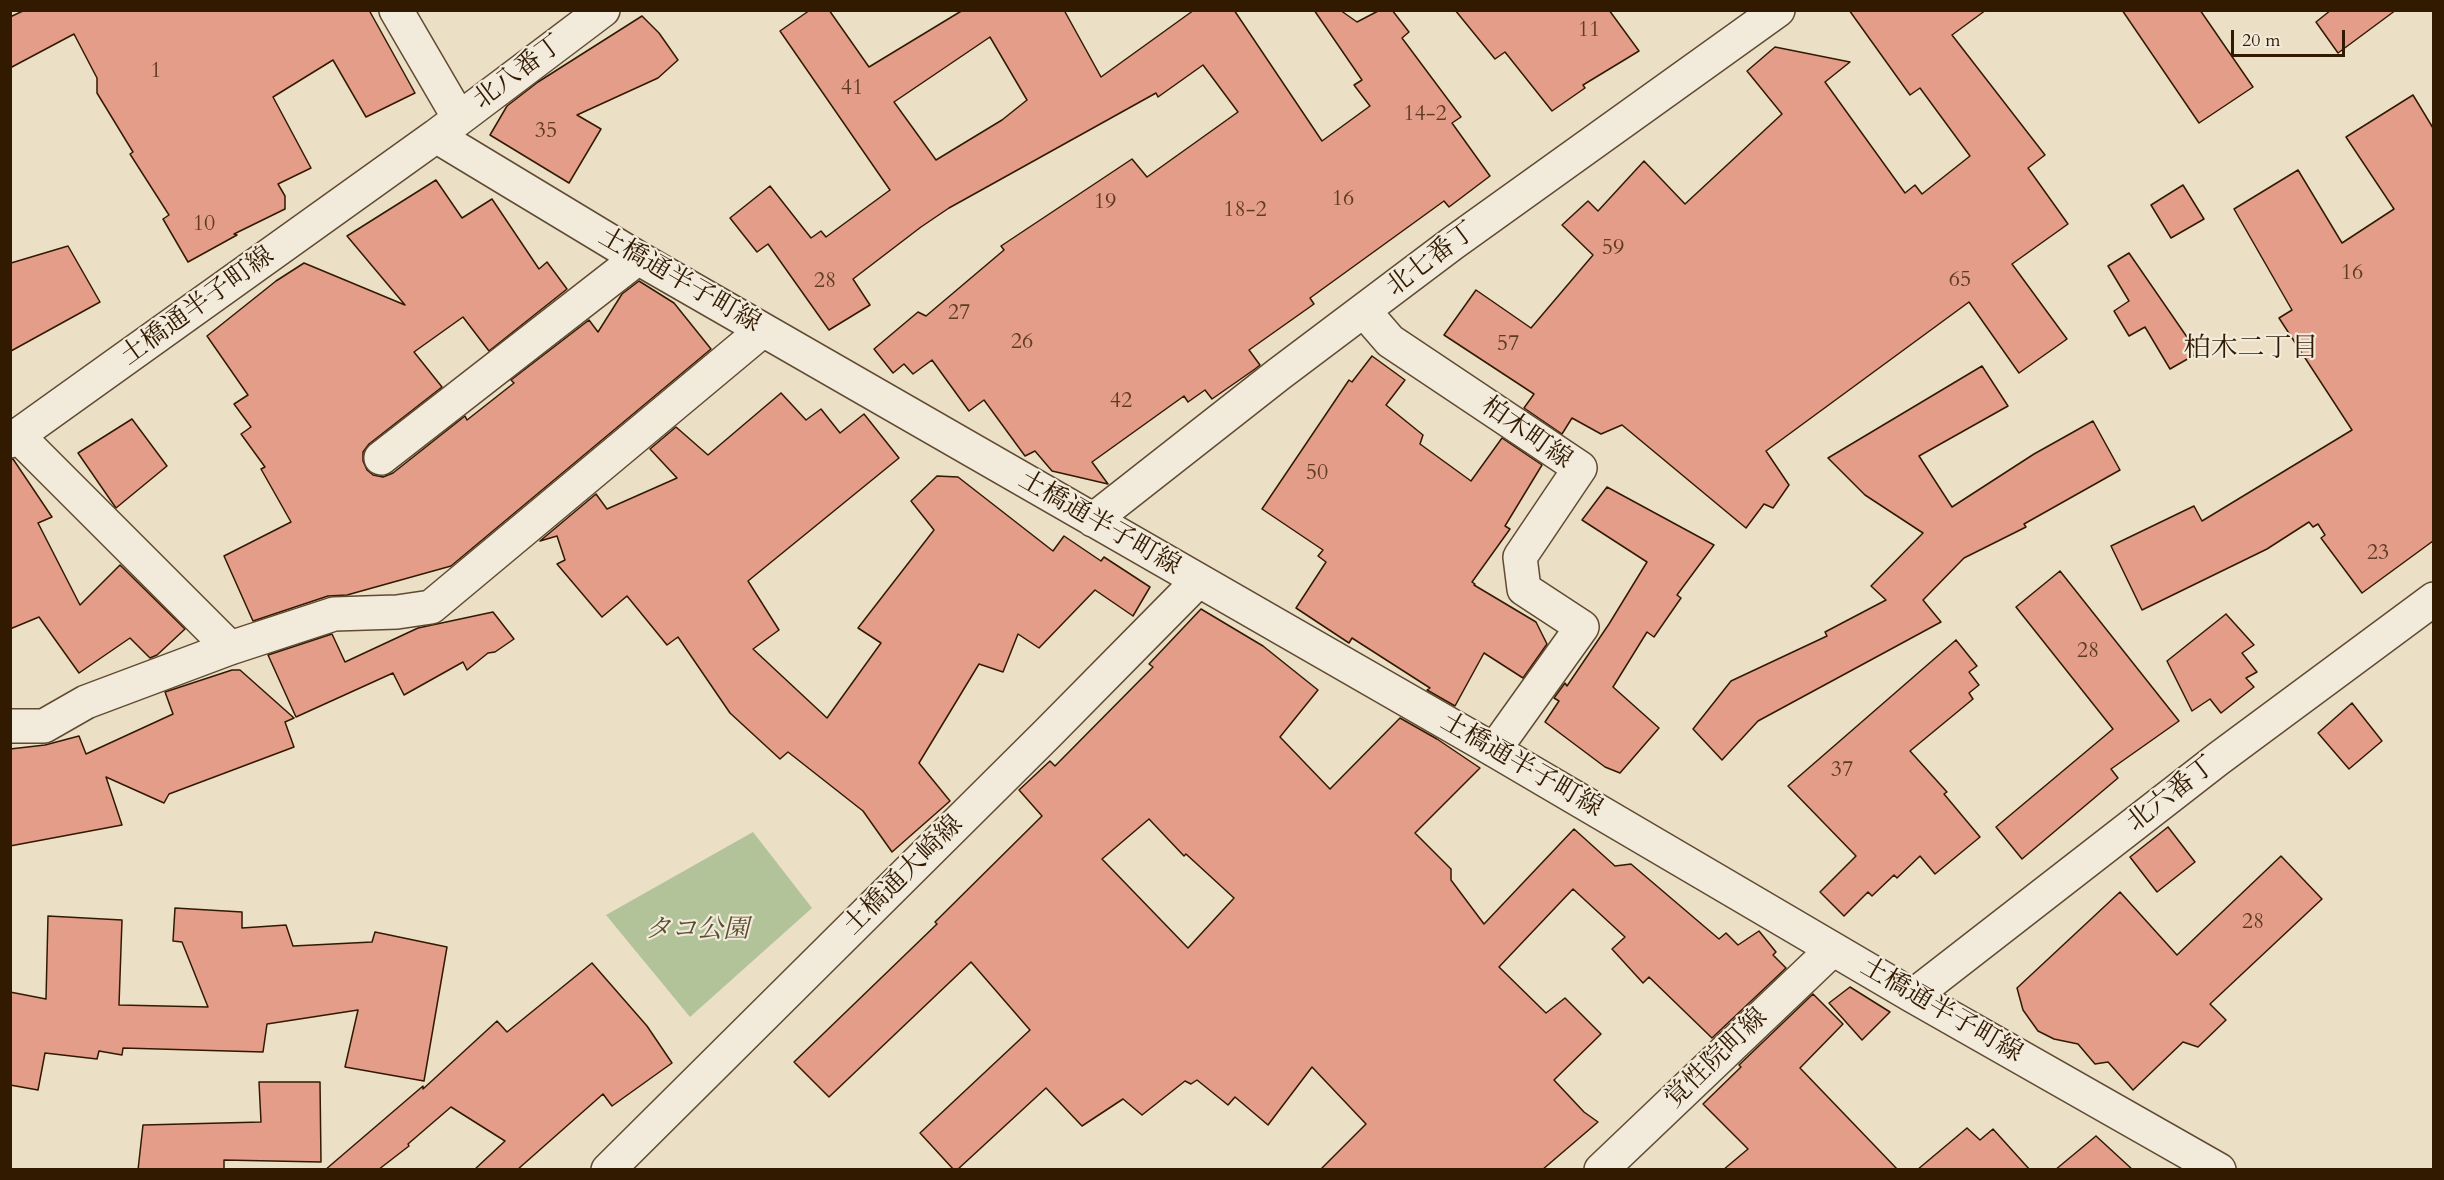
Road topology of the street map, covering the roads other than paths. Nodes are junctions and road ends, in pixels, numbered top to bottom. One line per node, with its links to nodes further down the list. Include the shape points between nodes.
1 (396, 10): 4 (street)
2 (603, 10): 4 (street, 北八番丁)
3 (1778, 10): 6 (street, 北七番丁)
4 (448, 127): 5 (street, 土橋通半子町線); 8 (street, 土橋通半子町線)
5 (638, 258): 7 (street, 土橋通半子町線); 9 (street)
6 (1364, 311): 10 (street, 北七番丁); 15 (street, 柏木町線, via 1390,341 1580,468 1521,557 1524,589 1582,627)
7 (763, 330): 10 (street, 土橋通半子町線); 13 (street, via 431,607 334,614)
8 (14, 439): 13 (street)
9 (381, 458)
10 (1093, 520): 11 (street, 土橋通半子町線)
11 (1198, 581): 15 (street, 土橋通半子町線); 18 (street, 土橋通大崎線)
12 (2433, 599): 17 (street, 北六番丁, via 2218,759)
13 (230, 648): 14 (street, via 86,702 44,726)
14 (10, 726)
15 (1494, 750): 16 (street, 土橋通半子町線)
16 (1833, 949): 17 (street, 土橋通半子町線); 19 (street, 覚性院町線)
17 (1914, 996): 20 (street, 土橋通半子町線)
18 (608, 1170)
19 (1601, 1170)
20 (2219, 1170)

